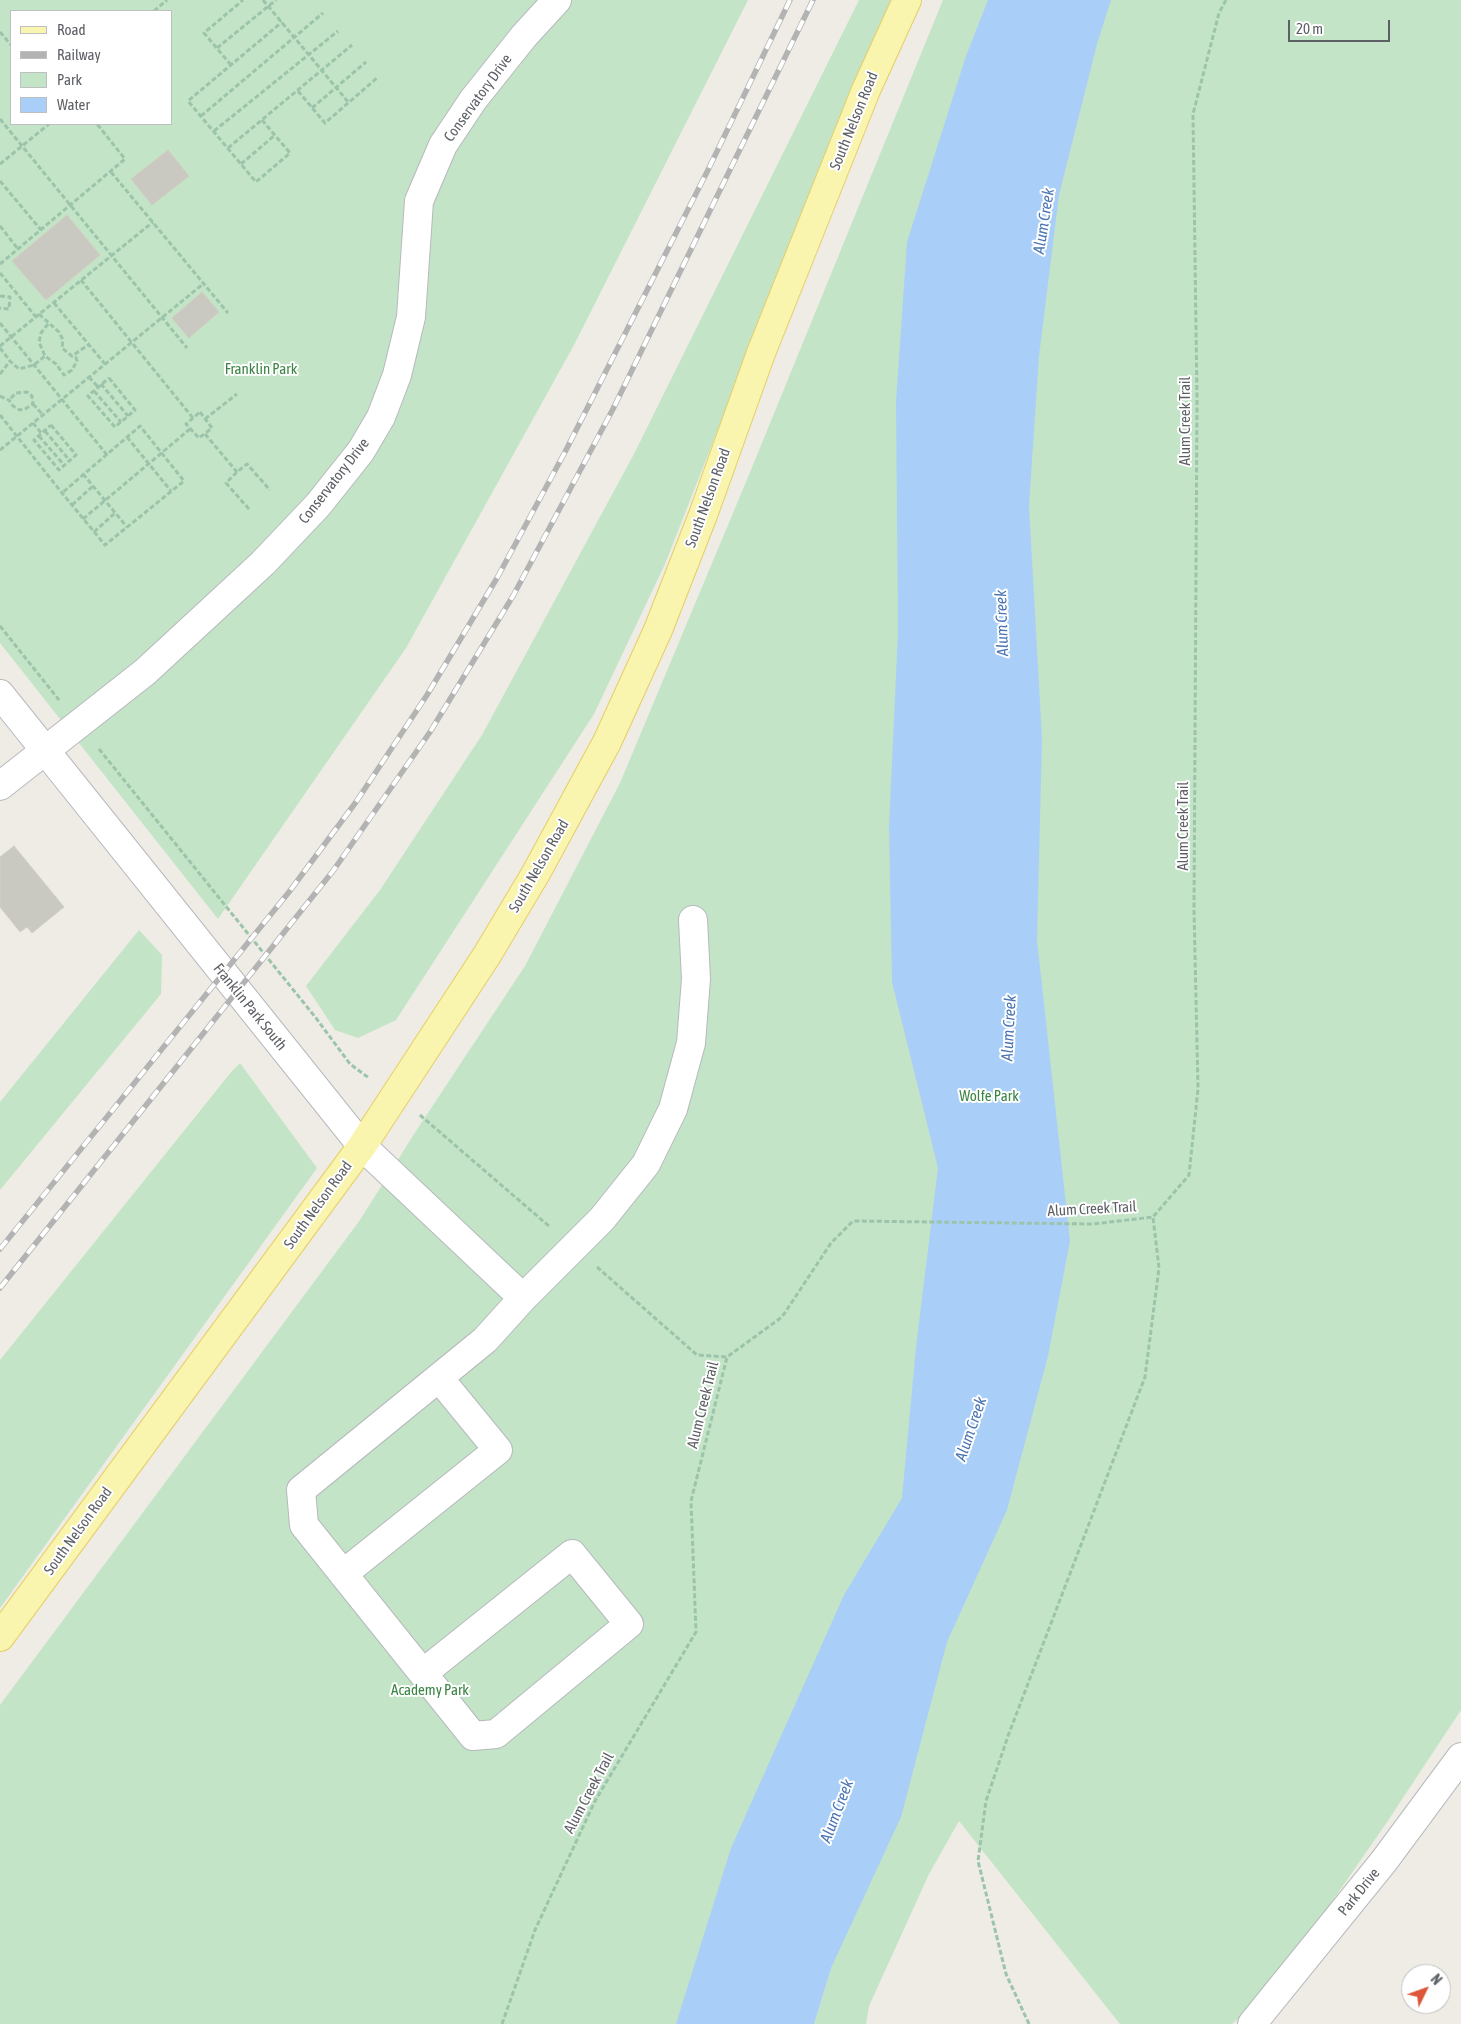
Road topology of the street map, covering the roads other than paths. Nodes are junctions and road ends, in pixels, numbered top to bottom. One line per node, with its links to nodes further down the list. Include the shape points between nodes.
1 (907, 0): 7 (main road, South Nelson Road, via 866,90 768,335 658,630 607,742 522,898)
2 (542, 6): 4 (street, Conservatory Drive, via 448,137 419,201 411,317 397,375 381,417 361,451 318,505 263,563 145,672)
3 (0, 694): 4 (street, Franklin Park South)
4 (46, 750): 5 (street, Conservatory Drive); 7 (street, Franklin Park South)
5 (0, 786)
6 (692, 920): 8 (street, via 696,979 691,1042 673,1109 646,1164 602,1219)
7 (362, 1146): 8 (street, Franklin Park South); 11 (main road, South Nelson Road)
8 (524, 1298): 9 (street, via 485,1340)
9 (439, 1378): 10 (street, via 301,1490 304,1525); 10 (street, via 498,1450)
10 (343, 1574): 12 (street)
11 (0, 1637)
12 (423, 1673): 12 (street, via 473,1736 496,1734 629,1624 572,1554)
13 (1461, 1757): 14 (street, Park Drive, via 1384,1861)
14 (1252, 2024)

